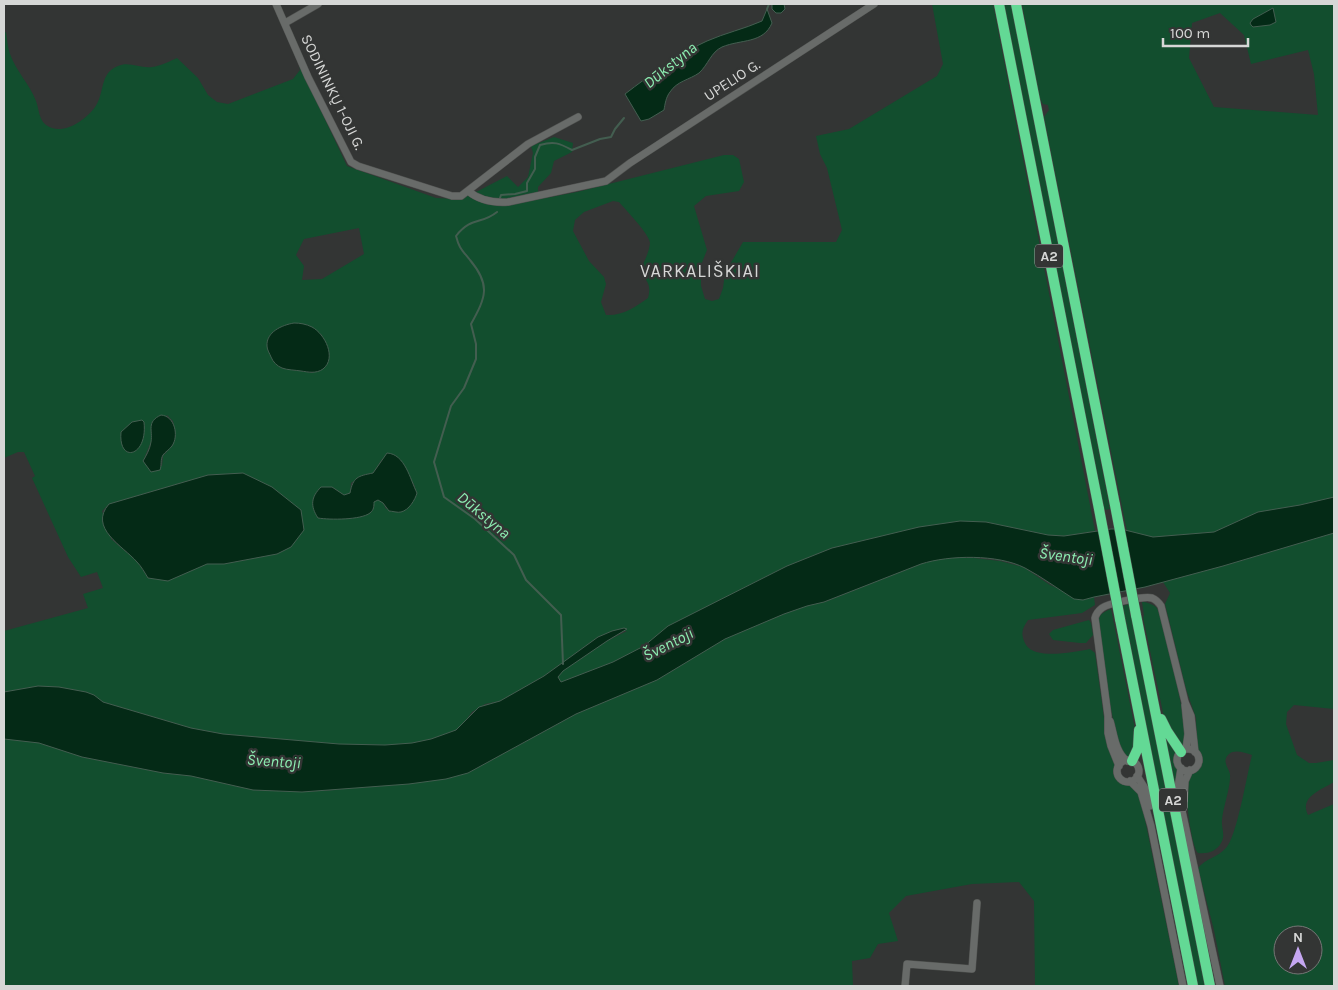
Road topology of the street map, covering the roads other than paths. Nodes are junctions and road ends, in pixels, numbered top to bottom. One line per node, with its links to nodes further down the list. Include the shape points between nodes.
1 (276, 4): 6 (street, SODININKŲ 1-OJI G.)
2 (318, 4): 6 (street)
3 (874, 4): 8 (street, UPELIO G., via 606,181 508,202 492,203)
4 (999, 4): 12 (highway, A2, bridge)
5 (1016, 4): 9 (highway, A2, bridge)
6 (285, 23): 8 (street, SODININKŲ 1-OJI G., via 351,162 452,196 461,196)
7 (578, 117): 8 (street, via 528,144)
8 (468, 191)
9 (1153, 697): 13 (highway, via 1167,731); 27 (highway, A2)
10 (1185, 702): 11 (street, via 1161,606 1150,598 1127,601 1101,608 1095,618); 13 (street, via 1188,734); 14 (street, via 1191,716)
11 (1108, 716): 15 (street, via 1119,751); 16 (street, via 1108,733)
12 (1140, 716): 15 (highway, via 1138,748); 26 (highway, A2)
13 (1184, 751): 14 (street); 17 (street, via 1178,758)
14 (1195, 752): 18 (street, via 1198,764)
15 (1129, 761): 16 (street); 19 (street, via 1138,767)
16 (1119, 766): 20 (street, via 1118,776)
17 (1181, 768): 18 (street); 21 (street, via 1178,787)
18 (1190, 770): 21 (street, via 1183,794)
19 (1138, 776): 20 (street); 22 (street, via 1148,793)
20 (1130, 781): 22 (street, via 1141,792)
21 (1185, 821): 28 (street)
22 (1151, 826): 25 (street)
23 (977, 903): 24 (street, via 972,969 907,964)
24 (905, 986)
25 (1182, 986)
26 (1193, 986)
27 (1210, 986)
28 (1220, 986)

